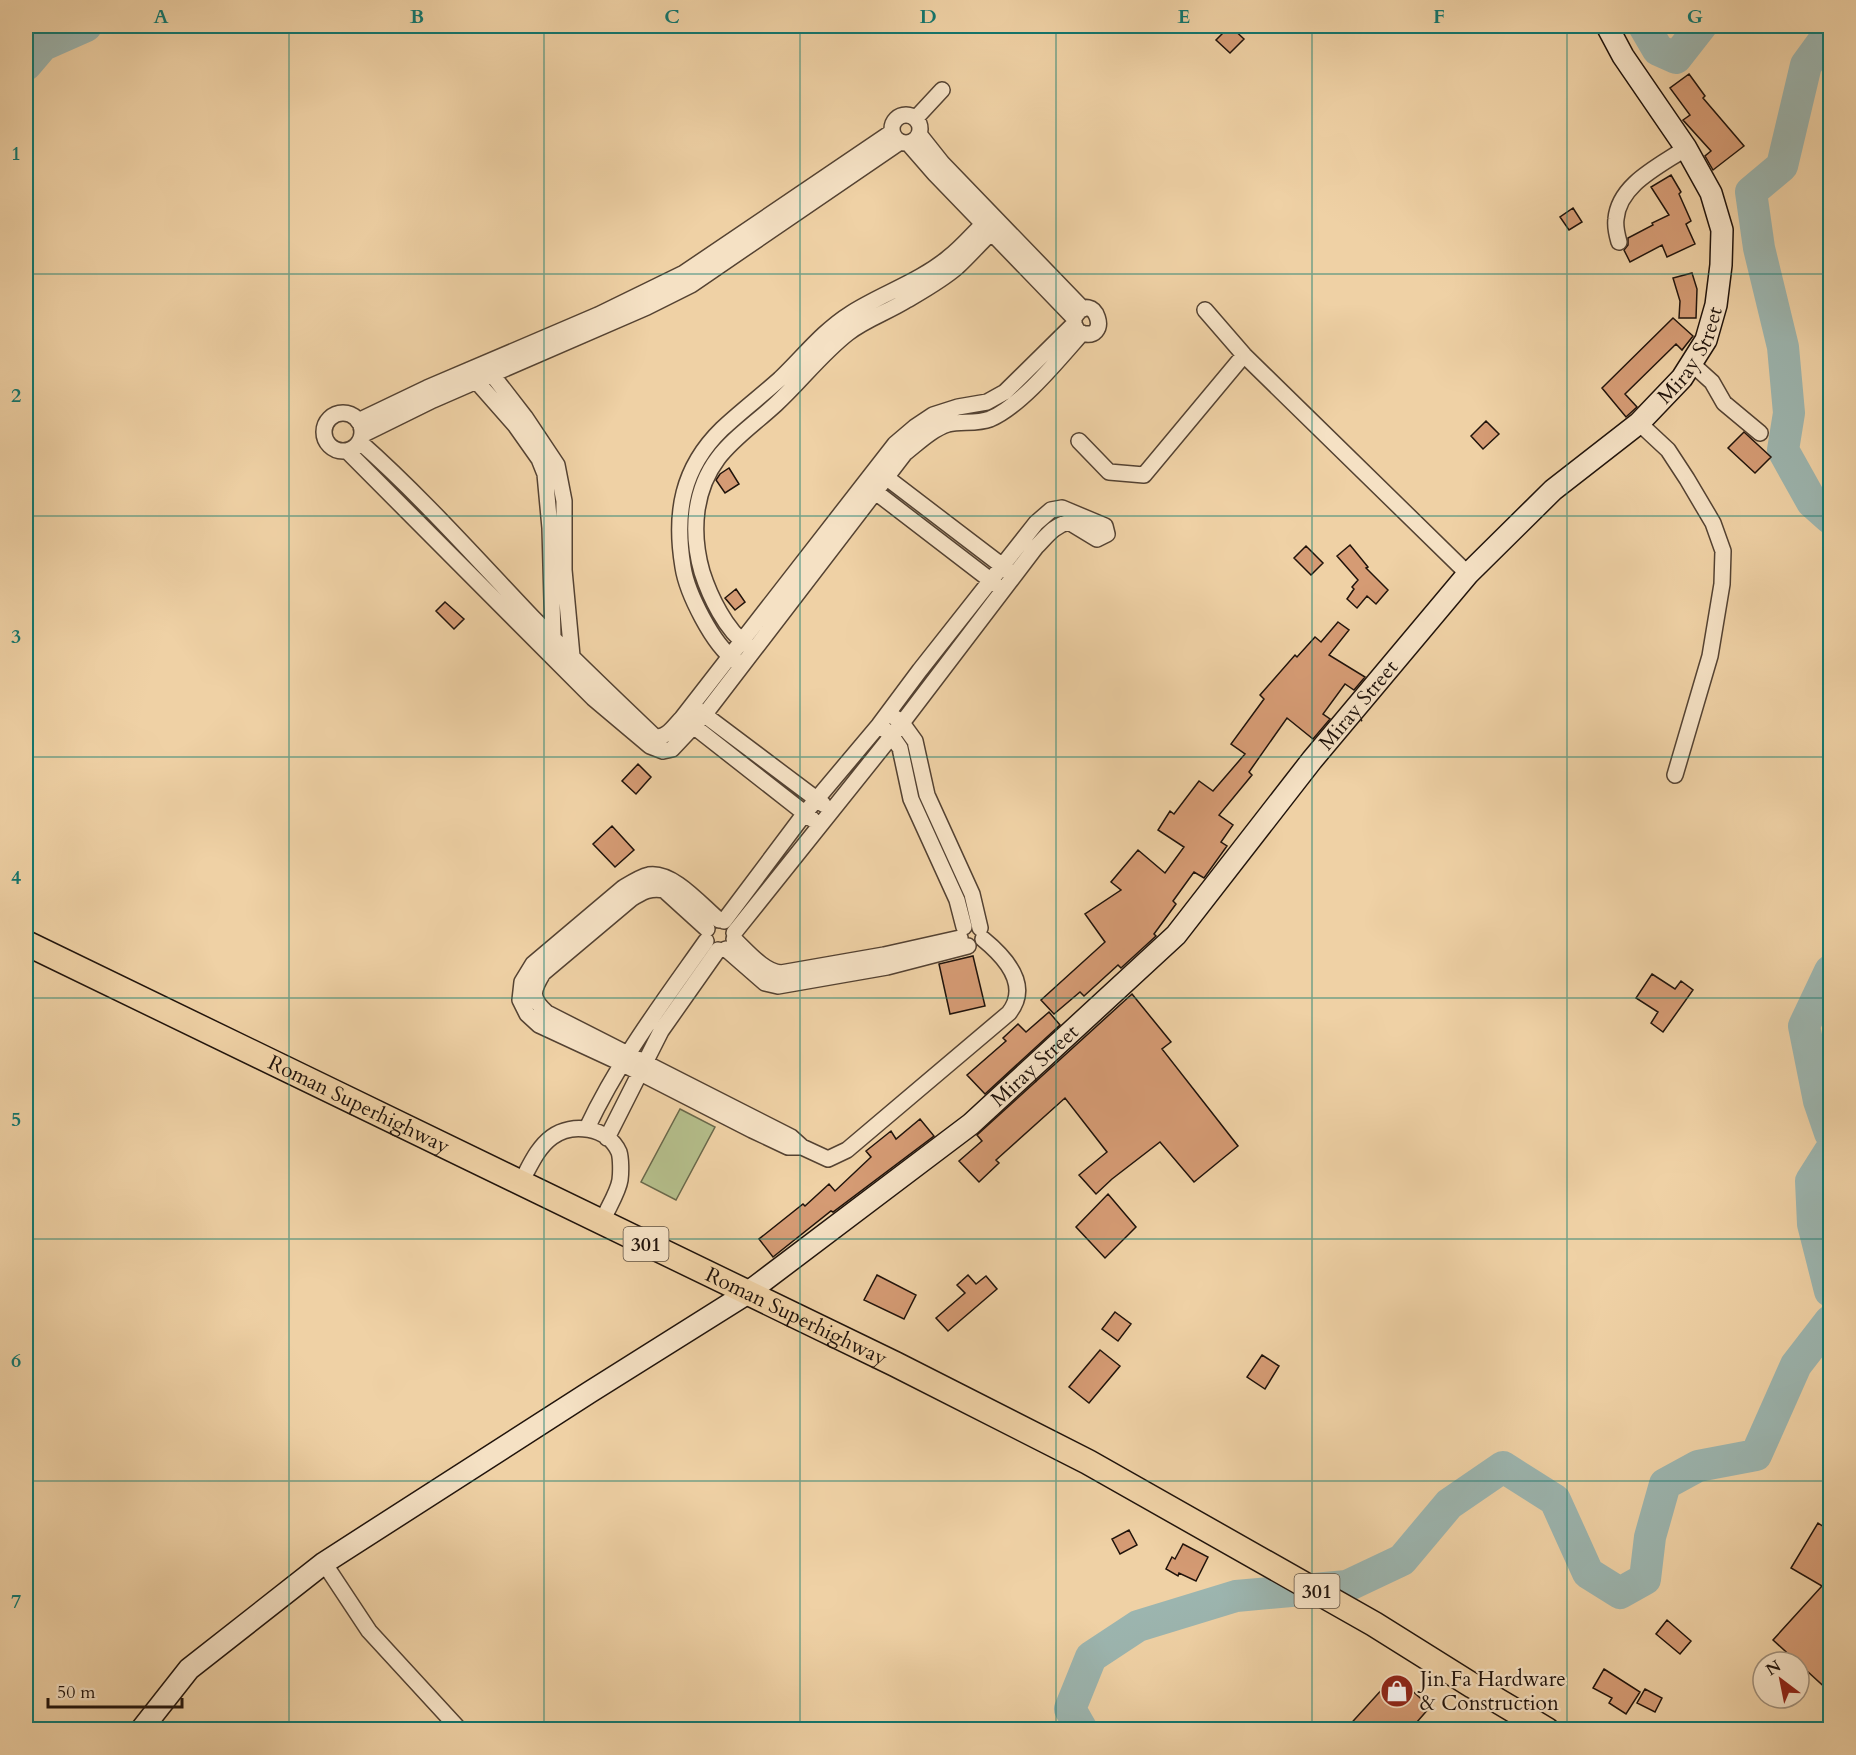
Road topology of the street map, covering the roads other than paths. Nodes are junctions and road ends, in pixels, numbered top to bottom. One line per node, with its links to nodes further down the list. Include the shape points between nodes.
1 (1607, 26): 5 (street, Miray Street)
2 (942, 90): 3 (street)
3 (916, 118): 4 (street, via 920,123); 4 (street, via 905,114 894,120)
4 (905, 138): 6 (street); 8 (street, via 942,163); 12 (street, via 866,158 687,279)
5 (1686, 148): 7 (street, via 1638,180 1624,196 1615,222); 11 (street, Miray Street, via 1711,193 1722,230 1716,305 1706,340)
6 (988, 227): 8 (street); 13 (street, via 952,263 875,299 844,327 817,361)
7 (1619, 242)
8 (1028, 263): 23 (street, via 1078,321 1049,360 1009,398 958,407)
9 (1205, 310): 10 (street)
10 (1244, 355): 20 (street, via 1144,475 1109,472); 37 (street)
11 (1691, 363): 15 (street, Miray Street, via 1682,378); 18 (street, via 1712,382 1724,403)
12 (487, 369): 14 (street); 22 (street)
13 (795, 375): 16 (street); 19 (street, via 762,417)
14 (472, 376): 17 (street); 22 (street)
15 (1639, 423): 37 (street, Miray Street, via 1553,490); 61 (street, via 1668,450 1713,522 1723,551 1722,584 1710,656)
16 (723, 429): 19 (street); 24 (street, via 707,446)
17 (360, 433): 21 (street, via 354,448); 21 (street, via 346,413 327,422 328,443); 29 (street)
18 (1760, 433)
19 (734, 440): 26 (street, via 708,471)
20 (1079, 441)
21 (346, 451): 31 (street)
22 (545, 456): 35 (street, via 557,527)
23 (881, 473): 25 (street); 27 (street)
24 (685, 484): 26 (street); 30 (street)
25 (870, 488): 28 (street); 40 (street); 41 (street)
26 (700, 490): 30 (street)
27 (922, 504): 28 (street); 32 (street)
28 (911, 519): 33 (street)
29 (445, 524): 31 (street); 43 (street)
30 (687, 527): 42 (street, via 708,590); 46 (street, via 681,559 685,577 705,622)
31 (431, 536): 43 (street)
32 (971, 542): 33 (street); 34 (street)
33 (960, 556): 38 (street)
34 (1001, 565): 36 (street); 36 (street, via 1051,510 1071,510 1107,530 1097,539 1069,522 1062,523); 38 (street)
35 (557, 570): 43 (street); 45 (street)
36 (1014, 574): 39 (street)
37 (1468, 574): 81 (street, Miray Street, via 1312,760 1176,935 971,1124)
38 (990, 579): 39 (street); 48 (street)
39 (1003, 590): 49 (street)
40 (773, 599): 41 (street); 42 (street)
41 (786, 609): 44 (street)
42 (741, 641): 44 (street); 46 (street)
43 (554, 645): 45 (street); 50 (street)
44 (754, 650): 47 (street)
45 (572, 656): 50 (street)
46 (729, 656): 47 (street); 51 (street)
47 (743, 665): 53 (street)
48 (920, 670): 49 (street); 52 (street)
49 (934, 681): 55 (street)
50 (598, 693): 54 (street, via 652,741)
51 (692, 705): 53 (street); 54 (street)
52 (888, 711): 55 (street); 56 (street)
53 (705, 714): 54 (street); 58 (street)
54 (688, 722): 59 (street)
55 (902, 723): 57 (street); 62 (street, via 915,741)
56 (879, 725): 57 (street); 65 (street)
57 (891, 735): 63 (street, via 900,748); 66 (street)
58 (741, 741): 59 (street); 60 (street)
59 (730, 755): 64 (street)
60 (782, 772): 64 (street); 65 (street)
61 (1675, 776)
62 (924, 779): 63 (street); 69 (street, via 934,813 972,894)
63 (908, 783): 71 (street, via 919,820 957,900)
64 (771, 787): 67 (street)
65 (816, 799): 66 (street); 67 (street)
66 (832, 811): 68 (street)
67 (805, 813): 68 (street); 70 (street)
68 (820, 826): 70 (street)
69 (982, 933): 71 (street, via 980,944 974,947); 74 (street, via 1015,978 1016,1004 847,1150 828,1159 791,1137 755,1125)
70 (721, 935): 71 (street, via 769,978 886,961); 73 (street); 73 (street, via 670,878 658,875 649,882 623,888 576,937 532,964 529,984 520,1000 527,1014 539,1025 569,1031); 74 (street)
71 (964, 937)
72 (26, 943): 79 (main road, Roman Superhighway / 301)
73 (624, 1058): 74 (street); 75 (street)
74 (642, 1067): 76 (street)
75 (600, 1100): 76 (street); 77 (street)
76 (621, 1111): 78 (street)
77 (587, 1128): 78 (street); 79 (street, via 568,1129 553,1136 540,1148)
78 (607, 1138): 80 (street, via 619,1153 620,1181)
79 (521, 1182): 80 (main road, Roman Superhighway / 301)
80 (602, 1222): 81 (main road, Roman Superhighway / 301)
81 (746, 1294): 82 (street, Miray Street); 85 (main road, Roman Superhighway / 301, via 1088,1462 1374,1624)
82 (324, 1563): 83 (street, Miray Street, via 189,1669); 84 (street, via 369,1631)
83 (141, 1730)
84 (460, 1730)
85 (1547, 1730)

